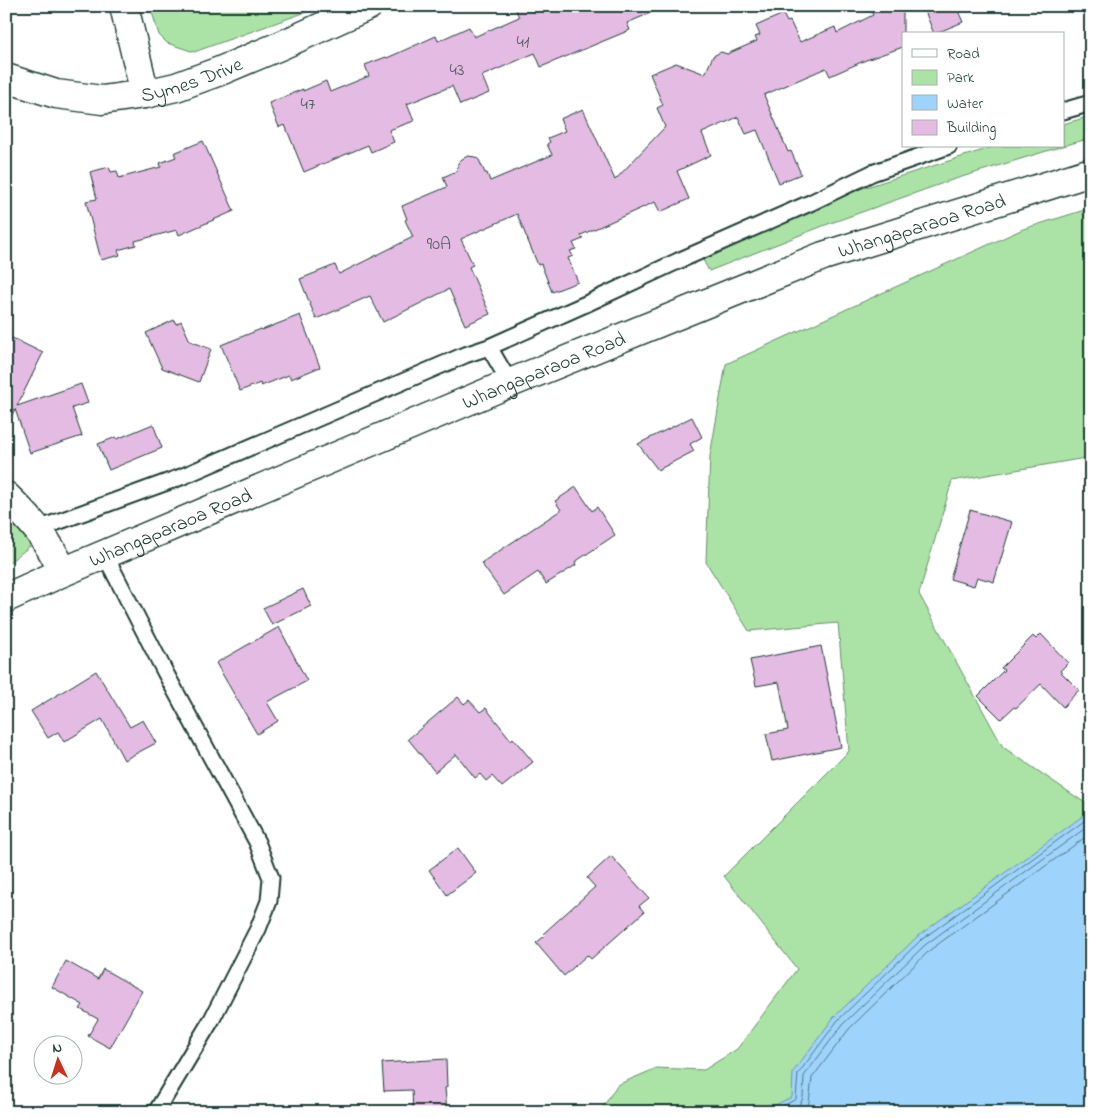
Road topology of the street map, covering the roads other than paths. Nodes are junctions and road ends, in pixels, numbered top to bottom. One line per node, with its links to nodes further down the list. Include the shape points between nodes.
1 (124, 6): 4 (main road)
2 (368, 6): 4 (main road, Symes Drive, via 220,71)
3 (6, 78): 4 (main road, Symes Drive, via 56,94 102,100)
4 (146, 94)
5 (1091, 103): 6 (lane)
6 (1064, 111)
7 (943, 148): 9 (lane, via 872,173)
8 (1091, 172): 10 (main road, Whangaparaoa Road, via 823,256)
9 (489, 347): 10 (lane); 12 (lane, via 181,477)
10 (510, 383): 13 (main road, Whangaparaoa Road)
11 (6, 496): 12 (main road)
12 (38, 529): 14 (main road)
13 (105, 555): 14 (main road, Whangaparaoa Road); 16 (lane, via 164,672 257,842 271,878 269,901 258,929 212,1019)
14 (64, 572): 15 (main road, Whangaparaoa Road)
15 (6, 598)
16 (156, 1112)

